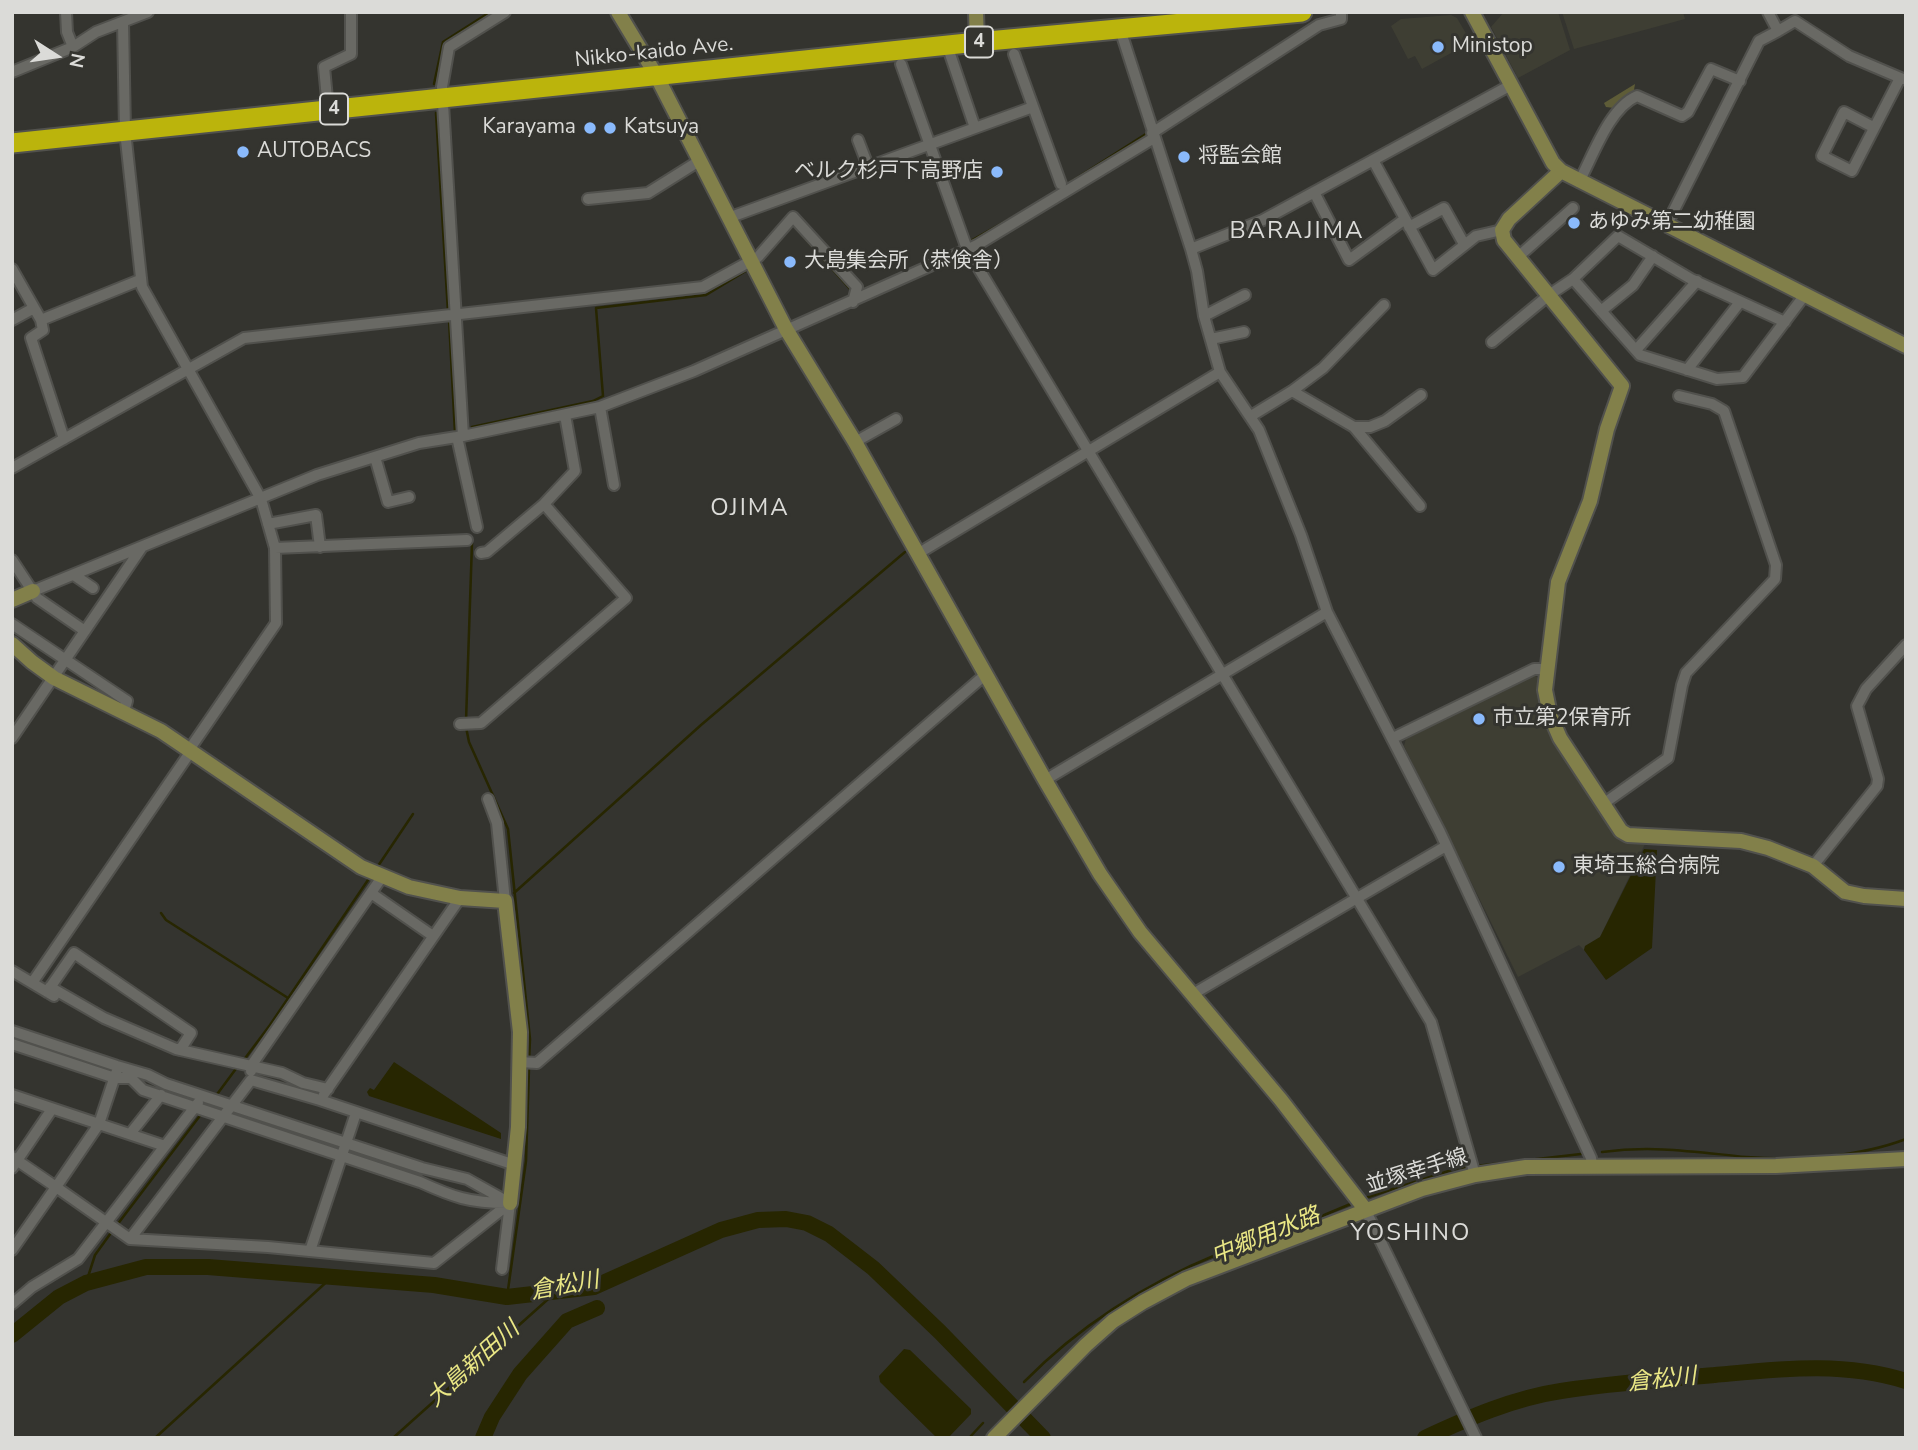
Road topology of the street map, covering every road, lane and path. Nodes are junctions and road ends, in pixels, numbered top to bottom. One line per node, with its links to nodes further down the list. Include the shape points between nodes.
1 (66, 12): 16 (street)
2 (148, 12): 11 (street)
3 (351, 12): 26 (street, via 351,54 324,67)
4 (505, 12): 24 (street, via 449,47)
5 (618, 12): 20 (street)
6 (976, 12): 14 (street)
7 (1302, 12): 12 (highway, Nikko-kaido Ave. / 4)
8 (1341, 12): 30 (street, via 1341,19 1320,25)
9 (1472, 12): 23 (street)
10 (1768, 12): 13 (street)
11 (124, 22): 16 (street); 29 (street)
12 (1120, 29): 14 (highway, Nikko-kaido Ave. / 4); 30 (street)
13 (1778, 32): 21 (street, via 1794,21 1849,56); 22 (street, via 1759,41)
14 (977, 42): 15 (highway, Nikko-kaido Ave. / 4)
15 (947, 45): 20 (highway, Nikko-kaido Ave. / 4); 28 (street)
16 (73, 47): 19 (street)
17 (1014, 54): 25 (street)
18 (901, 64): 33 (street)
19 (12, 72)
20 (656, 75): 24 (highway, Nikko-kaido Ave. / 4); 35 (street)
21 (1903, 79): 27 (street)
22 (1740, 81): 38 (street, via 1711,69 1685,116 1633,97 1614,115); 45 (street)
23 (1511, 85): 34 (street); 37 (street)
24 (443, 98): 26 (highway, Nikko-kaido Ave. / 4); 65 (street)
25 (1033, 107): 28 (street); 39 (street)
26 (328, 109): 29 (highway, Nikko-kaido Ave. / 4)
27 (1873, 127): 27 (street, via 1844,112 1822,156 1852,171)
28 (975, 128): 33 (street)
29 (125, 131): 32 (highway, Nikko-kaido Ave. / 4); 55 (street)
30 (1153, 135): 48 (street); 49 (street)
31 (858, 140): 36 (street)
32 (12, 143)
33 (930, 144): 36 (street); 48 (street)
34 (1373, 160): 40 (street); 44 (street)
35 (699, 161): 41 (street, via 648,193); 43 (street)
36 (868, 166): 43 (street)
37 (1561, 172): 38 (street); 46 (street, via 1508,219)
38 (1579, 182): 45 (street)
39 (1061, 184)
40 (1314, 192): 44 (street, via 1349,260); 49 (street, via 1263,220)
41 (588, 199)
42 (1573, 208): 51 (street)
43 (728, 218): 52 (street)
44 (1407, 223): 47 (street, via 1444,208); 47 (street, via 1433,270)
45 (1666, 226): 59 (street)
46 (1503, 230): 47 (street); 51 (street, via 1504,240)
47 (1464, 244)
48 (967, 249): 60 (street); 90 (street)
49 (1191, 249): 66 (street)
50 (1653, 256): 54 (street, via 1618,236); 56 (street); 64 (street, via 1633,285)
51 (1518, 257): 58 (street)
52 (750, 261): 60 (street, via 793,217 857,287); 65 (street, via 703,287); 70 (street)
53 (13, 270): 63 (street)
54 (1573, 279): 58 (street); 64 (street)
55 (140, 280): 68 (street); 76 (street)
56 (1697, 281): 61 (street); 75 (street)
57 (1245, 295): 66 (street)
58 (1549, 295): 73 (street); 117 (street, via 1622,386 1590,501 1558,582)
59 (1804, 296): 69 (street); 74 (street)
60 (852, 302): 70 (street)
61 (1740, 302): 69 (street); 77 (street)
62 (1384, 306): 79 (street, via 1323,368)
63 (34, 308): 67 (street); 68 (street)
64 (1601, 311): 75 (street)
65 (455, 316): 76 (street, via 244,338); 87 (street)
66 (1204, 316): 72 (street)
67 (12, 320)
68 (41, 320): 88 (street, via 43,330 31,338)
69 (1785, 322): 77 (street, via 1743,377 1717,379)
70 (786, 329): 82 (street, via 694,372); 89 (street)
71 (1244, 332): 72 (street)
72 (1210, 339): 78 (street)
73 (1492, 342)
74 (1906, 346)
75 (1636, 350): 77 (street)
76 (189, 370): 88 (street); 95 (street)
77 (1687, 370)
78 (1220, 372): 84 (street); 90 (street)
79 (1292, 391): 84 (street); 86 (street)
80 (1421, 395): 86 (street, via 1385,421)
81 (1679, 396): 128 (street, via 1724,411 1777,574 1686,673 1668,758)
82 (600, 407): 83 (street); 93 (street)
83 (565, 415): 87 (street); 96 (street, via 575,471)
84 (1251, 416): 111 (street, via 1301,534)
85 (896, 419): 89 (street)
86 (1354, 427): 97 (street)
87 (460, 437): 91 (street, via 419,443); 99 (street)
88 (64, 439): 92 (street)
89 (855, 442): 105 (street)
90 (1088, 450): 105 (street); 119 (street)
91 (375, 457): 94 (street, via 388,502); 95 (street)
92 (12, 468)
93 (614, 485)
94 (410, 497)
95 (261, 499): 98 (street); 101 (street)
96 (544, 504): 104 (street); 122 (street, via 626,598 481,723)
97 (1420, 506)
98 (268, 524): 102 (street, via 316,515); 103 (street)
99 (477, 527)
100 (467, 540): 102 (street)
101 (142, 547): 107 (street); 113 (street)
102 (320, 547): 103 (street)
103 (275, 548): 125 (street, via 276,624)
104 (481, 553)
105 (919, 553): 118 (street)
106 (12, 560): 109 (street)
107 (74, 575): 108 (street); 109 (street)
108 (93, 588)
109 (33, 591): 110 (street); 113 (street)
110 (12, 600)
111 (1327, 612): 119 (street); 124 (street)
112 (12, 624): 116 (street)
113 (85, 631): 116 (street)
114 (12, 643): 120 (street)
115 (1906, 645): 130 (street, via 1866,689 1857,706 1877,786)
116 (66, 660): 120 (street); 121 (street, via 127,701)
117 (1546, 669): 124 (street, via 1534,669); 128 (street, via 1545,690 1554,727)
118 (986, 674): 126 (street); 145 (street, via 537,1063)
119 (1223, 676): 126 (street); 133 (street)
120 (54, 678): 121 (street); 123 (street)
121 (124, 711): 125 (street)
122 (460, 724)
123 (12, 738)
124 (1394, 738): 129 (street)
125 (190, 751): 131 (street); 139 (street)
126 (1045, 780): 141 (street, via 1114,895)
127 (488, 799): 136 (street, via 497,823)
128 (1607, 801): 130 (street, via 1621,831 1628,835 1741,841)
129 (1446, 846): 133 (street); 168 (street)
130 (1815, 862): 135 (street, via 1845,892)
131 (383, 877): 132 (street); 134 (street)
132 (371, 893): 137 (street); 147 (street)
133 (1356, 896): 141 (street); 169 (street, via 1431,1022)
134 (460, 898): 136 (street); 137 (street)
135 (1906, 899)
136 (505, 901): 145 (street, via 520,1032)
137 (433, 936): 149 (street)
138 (12, 971): 139 (street)
139 (32, 983): 140 (street)
140 (48, 990): 144 (street); 144 (street, via 74,953 191,1033); 147 (street, via 100,1024 172,1054)
141 (1192, 994): 172 (street)
142 (12, 1031): 146 (street)
143 (12, 1044): 146 (street)
144 (180, 1050): 147 (street)
145 (519, 1062): 167 (street)
146 (116, 1072): 148 (street); 150 (street); 160 (street)
147 (251, 1073): 149 (street, via 282,1073); 154 (street); 155 (street)
148 (148, 1074): 150 (street); 153 (street)
149 (328, 1089): 154 (street)
150 (143, 1090): 152 (street)
151 (12, 1095): 157 (street)
152 (162, 1095): 156 (street); 161 (street)
153 (204, 1095): 155 (street); 156 (street)
154 (320, 1100): 158 (street)
155 (234, 1104): 159 (street); 162 (street)
156 (196, 1107): 159 (street); 163 (street)
157 (52, 1109): 160 (street); 166 (street)
158 (356, 1113): 162 (street); 167 (street)
159 (225, 1116): 164 (street); 174 (street)
160 (99, 1124): 161 (street); 170 (street)
161 (130, 1134): 163 (street)
162 (346, 1143): 164 (street); 171 (street, via 467,1179)
163 (165, 1146): 173 (street)
164 (342, 1156): 171 (street, via 457,1199); 176 (street)
165 (1906, 1159): 168 (street, 並塚幸手線, via 1776,1166)
166 (14, 1162): 170 (street)
167 (515, 1165): 171 (street)
168 (1592, 1165): 169 (street, 並塚幸手線, via 1526,1167)
169 (1475, 1175): 172 (street, 並塚幸手線)
170 (56, 1187): 173 (street); 175 (street)
171 (510, 1203): 176 (street, via 434,1263); 177 (street)
172 (1365, 1209): 179 (street, 並塚幸手線, via 1186,1279 1143,1302 1113,1321); 180 (street)
173 (108, 1224): 174 (street); 178 (street, via 78,1259)
174 (130, 1239): 176 (street)
175 (12, 1250)
176 (310, 1251)
177 (502, 1269)
178 (12, 1304)
179 (994, 1438)
180 (1476, 1438)

